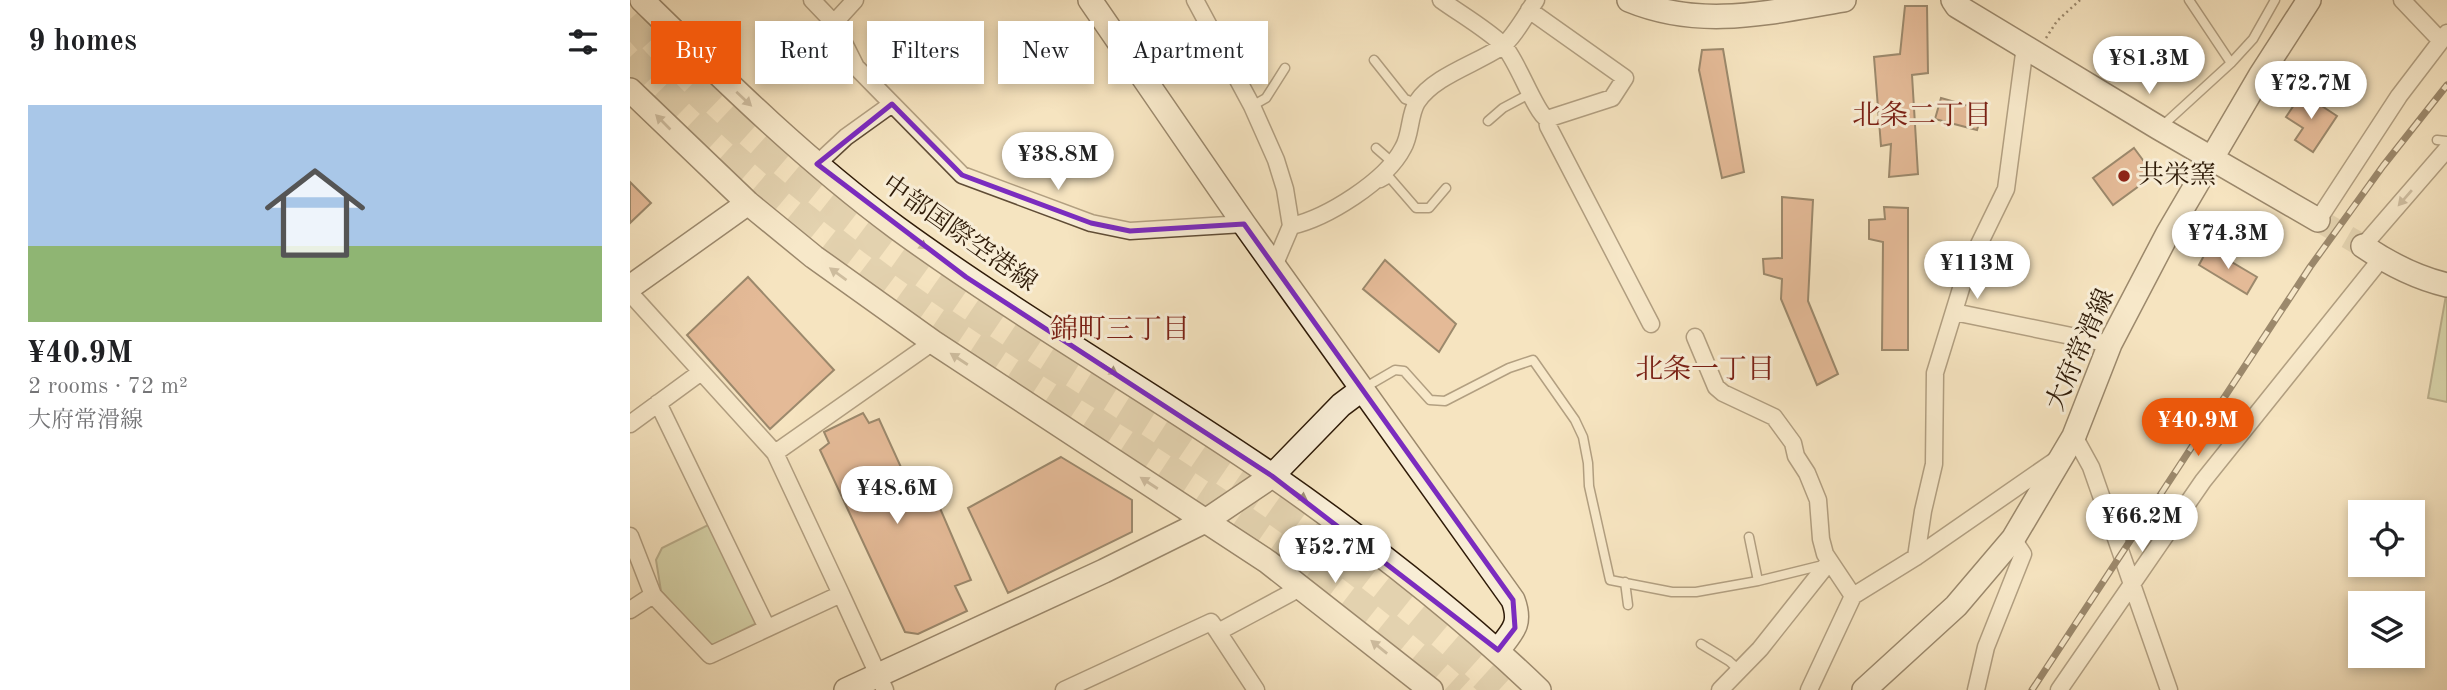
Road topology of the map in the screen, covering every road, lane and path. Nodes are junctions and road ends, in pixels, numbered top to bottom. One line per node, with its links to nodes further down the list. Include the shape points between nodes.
1 (642, 0): 38 (main road, 中部国際空港線, one-way to 38)
2 (812, 0): 16 (street)
3 (855, 0): 17 (street)
4 (1090, 0): 43 (main road)
5 (1195, 0): 29 (street)
6 (1441, 0): 19 (street)
7 (1629, 0): 8 (main road, via 1701,18)
8 (1844, 0)
9 (1953, 0): 20 (main road)
10 (2080, 0): 20 (path)
11 (2189, 0): 23 (lane)
12 (2275, 0): 23 (lane, via 2253,39)
13 (2309, 0): 36 (main road, 大府常滑線)
14 (2402, 0): 18 (street)
15 (1533, 5): 19 (street); 30 (street, via 1625,78 1612,98)
16 (832, 21)
17 (836, 21)
18 (2444, 37): 42 (street, via 2399,96)
19 (1504, 46): 26 (street); 27 (street, via 1438,82)
20 (2031, 49): 32 (main road); 50 (street, via 2006,188 1968,269)
21 (1374, 60): 27 (lane, via 1405,99)
22 (853, 61): 28 (street)
23 (2231, 63): 32 (lane)
24 (1285, 68): 29 (lane, via 1266,98)
25 (630, 90): 41 (main road, one-way to 25)
26 (1531, 93): 30 (street); 31 (lane)
27 (1416, 103): 37 (street, via 1409,144)
28 (892, 104): 38 (street); 43 (street, via 962,175 1091,223 1130,231)
29 (1252, 106): 44 (street, via 1276,160)
30 (1547, 119): 51 (street)
31 (1488, 121)
32 (2159, 128): 36 (main road)
33 (2447, 141): 34 (lane)
34 (2442, 145): 45 (street, one-way to 45)
35 (1376, 148): 37 (lane)
36 (2211, 157): 42 (main road); 54 (main road, 大府常滑線)
37 (1392, 162): 39 (street)
38 (817, 164): 61 (main road, 中部国際空港線, one-way to 61, via 966,276)
39 (1372, 183): 40 (lane, via 1375,186 1390,178 1416,208 1429,208); 44 (street, via 1348,201)
40 (1446, 188)
41 (748, 203): 48 (main road); 53 (main road, one-way to 41, via 814,257)
42 (2318, 220)
43 (1244, 225): 46 (main road)
44 (1291, 226): 46 (street)
45 (2372, 252): 47 (main road); 70 (street)
46 (1274, 266): 56 (main road)
47 (2447, 285)
48 (630, 287)
49 (630, 293): 55 (street)
50 (1954, 312): 54 (street); 66 (street, via 1935,373 1934,464)
51 (1651, 324)
52 (1695, 337): 67 (street, via 1716,387 1774,416 1793,443 1818,500 1821,539)
53 (933, 342): 60 (street); 62 (main road, one-way to 53)
54 (2110, 344): 59 (main road, 大府常滑線)
55 (701, 372): 57 (street); 60 (street)
56 (1361, 390): 61 (main road); 69 (lane, via 1395,370 1404,371 1430,400 1445,401 1533,360 1583,437 1610,580); 80 (main road, via 1514,600 1515,628)
57 (658, 403): 58 (street); 77 (street)
58 (630, 424)
59 (2068, 445): 65 (main road, 大府常滑線); 66 (street); 70 (street, via 2091,467)
60 (775, 453): 72 (street)
61 (1272, 476): 62 (main road); 80 (main road, 中部国際空港線, one-way to 80)
62 (1207, 520): 71 (main road); 82 (main road)
63 (630, 537): 73 (street)
64 (1749, 537): 68 (lane)
65 (2013, 539): 90 (main road, 大府常滑線, via 1956,606); 91 (street, via 2023,554 1986,647)
66 (1916, 557): 74 (street)
67 (1829, 562): 68 (lane); 74 (street); 81 (street)
68 (1758, 581): 69 (lane, via 1696,592)
69 (1625, 582): 75 (lane)
70 (2133, 583): 92 (street); 93 (street)
71 (1302, 587): 78 (street); 86 (main road, one-way to 71)
72 (841, 594): 77 (street); 82 (street)
73 (653, 595): 76 (street); 77 (street, via 710,655)
74 (1853, 596): 89 (street)
75 (1628, 605)
76 (630, 610)
77 (766, 628)
78 (1218, 632): 84 (street, via 1211,621); 85 (street)
79 (1701, 644): 81 (lane)
80 (1498, 650): 87 (main road, 中部国際空港線)
81 (1739, 670): 88 (street)
82 (881, 683): 83 (main road)
83 (846, 690)
84 (1064, 690)
85 (1256, 690)
86 (1431, 690)
87 (1539, 690)
88 (1720, 690)
89 (1809, 690)
90 (1864, 690)
91 (1976, 690)
92 (2059, 690)
93 (2169, 690)

